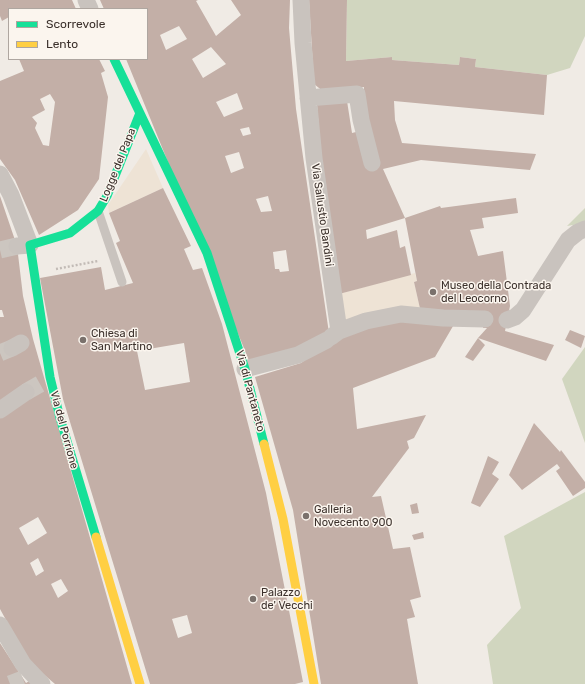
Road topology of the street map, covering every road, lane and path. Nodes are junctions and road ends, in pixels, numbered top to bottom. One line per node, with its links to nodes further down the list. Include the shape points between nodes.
1 (301, 0): 3 (street, Via Sallustio Bandini)
2 (114, 60): 4 (street, Via di Pantaneto)
3 (308, 98): 5 (street, via 357,94); 15 (street, Via Sallustio Bandini)
4 (140, 112): 7 (street, Logge del Papa, via 107,196); 16 (street, Via di Pantaneto, via 207,253)
5 (372, 163)
6 (0, 174): 9 (street, Via del Porrione, via 12,195)
7 (98, 211): 9 (street, Logge del Papa, via 70,233); 12 (lane)
8 (585, 229): 14 (street, via 568,240 523,310)
9 (23, 246): 17 (street, Via del Porrione, via 27,341)
10 (105, 260): 11 (path)
11 (55, 269)
12 (122, 282)
13 (485, 319): 15 (street, via 401,314 376,318)
14 (507, 320)
15 (332, 336): 16 (street, via 298,355)
16 (245, 369): 22 (street, Via di Pantaneto, via 283,519)
17 (39, 384): 18 (street); 21 (street, Via del Porrione, via 71,456)
18 (0, 410)
19 (0, 625): 20 (street)
20 (32, 679)
21 (140, 684)
22 (314, 684)

